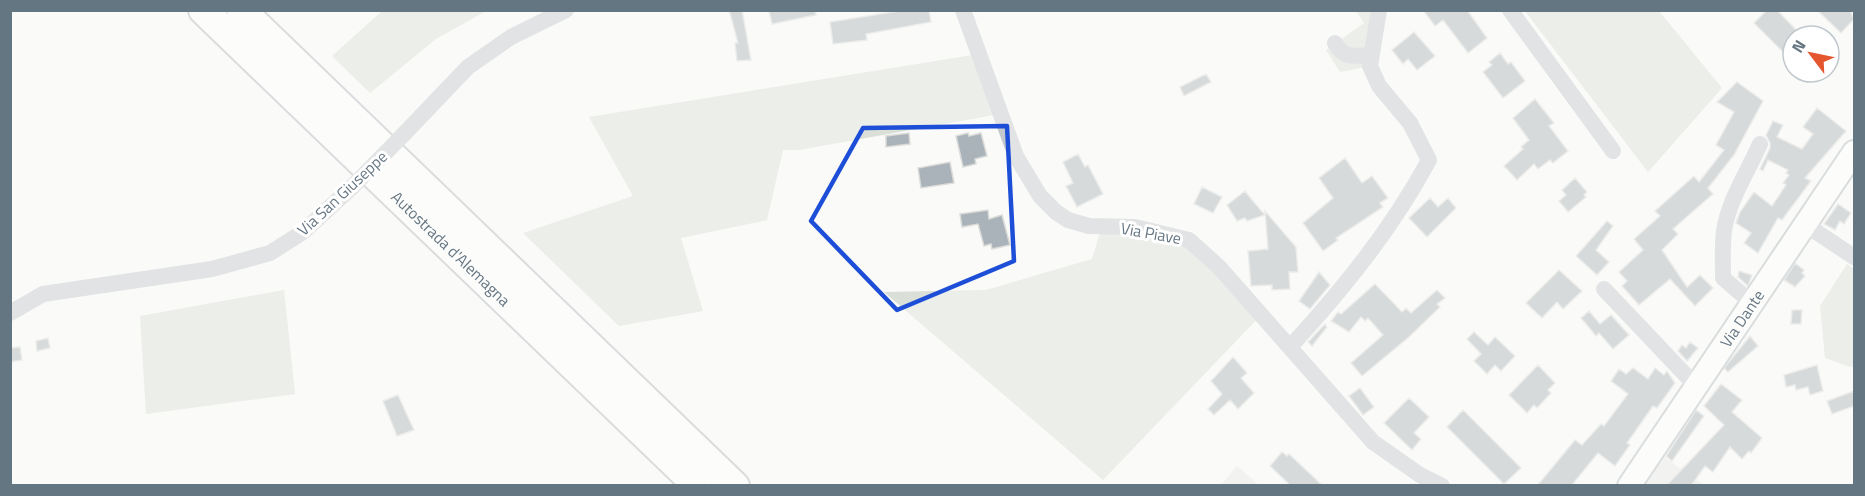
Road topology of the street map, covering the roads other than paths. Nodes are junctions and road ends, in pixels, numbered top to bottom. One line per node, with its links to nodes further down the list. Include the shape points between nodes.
1 (203, 10): 19 (highway, Autostrada d'Alemagna)
2 (241, 10): 20 (highway, Autostrada d'Alemagna)
3 (566, 10): 16 (street, Via San Giuseppe, bridge, via 512,37 468,67 352,188 303,232 270,253 212,269 43,294)
4 (963, 10): 17 (street, Via Piave, via 1010,143 1040,196 1068,220 1089,226 1135,227 1189,240 1220,267)
5 (1379, 10): 8 (street)
6 (1510, 10): 10 (street)
7 (1335, 43): 8 (street, via 1347,56)
8 (1370, 55): 17 (street, via 1370,66 1379,86 1410,123 1429,160 1412,193 1349,282)
9 (1760, 144): 15 (street, via 1731,208 1723,252 1723,278)
10 (1613, 152)
11 (1854, 152): 12 (street, Via Dante)
12 (1806, 225): 13 (street); 15 (street, Via Dante)
13 (1854, 257)
14 (1604, 289): 18 (street)
15 (1753, 304): 18 (street, Via Dante)
16 (10, 313)
17 (1291, 346): 21 (street, Via Piave, via 1373,442)
18 (1697, 387): 22 (street, Via Dante)
19 (698, 486)
20 (735, 486)
21 (1442, 486)
22 (1629, 486)

